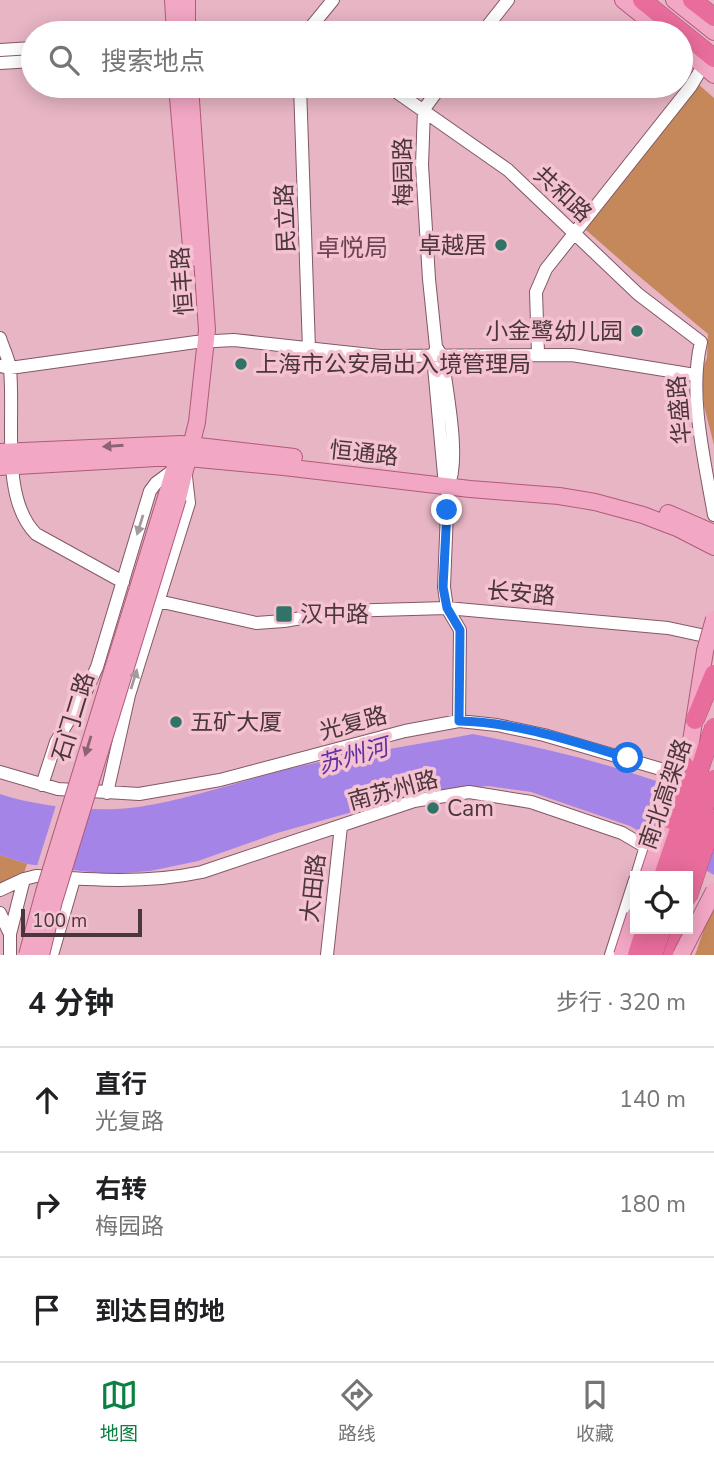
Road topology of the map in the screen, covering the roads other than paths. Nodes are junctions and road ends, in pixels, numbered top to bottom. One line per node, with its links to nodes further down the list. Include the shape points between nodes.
1 (173, 0): 11 (main road)
2 (187, 0): 12 (main road)
3 (333, 0): 13 (street)
4 (508, 0): 14 (street)
5 (623, 0): 15 (main road)
6 (642, 0): 16 (highway)
7 (661, 0): 17 (highway)
8 (674, 0): 19 (main road)
9 (692, 0): 10 (highway)
10 (714, 17)
11 (174, 21)
12 (187, 21)
13 (316, 21)
14 (491, 21)
15 (649, 21)
16 (663, 21)
17 (687, 21)
18 (693, 26): 20 (highway)
19 (714, 32)
20 (714, 43)
21 (21, 49): 23 (street)
22 (693, 49): 26 (highway)
23 (0, 50)
24 (21, 62): 25 (street)
25 (0, 63)
26 (711, 66): 27 (street)
27 (693, 84)
28 (178, 98): 37 (main road, 恒丰路)
29 (191, 98): 37 (main road, 恒丰路, via 203,254)
30 (300, 98): 39 (street, 民立路)
31 (407, 98): 34 (street, 共和路)
32 (432, 98): 34 (street, 梅园路)
33 (681, 98): 35 (street)
34 (424, 109): 35 (street, 共和路, via 502,165); 40 (street, 梅园路, via 424,215)
35 (573, 233): 38 (street, 共和路, via 646,301); 41 (street, via 546,269 536,292)
36 (0, 338): 42 (street)
37 (202, 341): 39 (street); 42 (street); 44 (main road, 恒丰路)
38 (701, 342): 43 (street, 华盛路)
39 (309, 349): 40 (street, via 380,356)
40 (437, 353): 41 (street); 46 (street, 梅园路, via 452,448)
41 (538, 354): 43 (street, via 602,359)
42 (5, 367): 45 (street)
43 (695, 375): 48 (street, 华盛路)
44 (183, 458): 45 (main road, 恒通路); 46 (main road, 恒通路); 47 (main road, 恒丰路); 51 (street, one-way to 51, via 150,491); 52 (street, 恒丰路, via 189,503)
45 (3, 459): 51 (street, via 9,488 27,527)
46 (449, 479): 49 (main road, 恒通路, via 598,491 658,509); 50 (main road, 恒通路, via 584,499 654,519); 53 (street, 梅园路, via 443,587)
47 (172, 496): 90 (main road, 石门二路, one-way to 90, bridge, via 59,840); 91 (main road, 石门二路, bridge)
48 (714, 515)
49 (714, 533)
50 (714, 547)
51 (123, 582): 65 (street, via 97,667 59,735)
52 (158, 601): 53 (street, 长安路, via 256,623 342,611); 67 (street, 恒丰路, one-way to 52)
53 (447, 608): 55 (street, 长安路, via 668,628); 60 (street, 梅园路, via 460,630)
54 (714, 620): 57 (main road, bridge, via 705,651)
55 (714, 638)
56 (714, 644): 57 (highway, bridge)
57 (708, 673): 59 (highway, bridge)
58 (714, 694): 62 (street)
59 (695, 720): 62 (main road, bridge)
60 (459, 721): 62 (street, 光复路, via 544,735); 67 (street, 光复路, via 220,780 139,794)
61 (714, 727): 74 (highway, 南北高架路, bridge)
62 (684, 770): 66 (street, 光复路); 72 (main road, bridge); 73 (highway, bridge)
63 (0, 772): 65 (street, 光复路)
64 (714, 779): 75 (highway, 南北高架路, bridge)
65 (42, 785): 67 (street, 光复路)
66 (714, 788)
67 (107, 793)
68 (714, 817): 76 (highway, bridge); 79 (highway, bridge)
69 (341, 826): 70 (street, 南苏州路, via 414,801 469,792 531,802 622,833); 78 (street, 南苏州路, via 179,877); 93 (street, 大田路)
70 (646, 846): 71 (street); 81 (street, 南苏州路)
71 (638, 871)
72 (650, 871)
73 (661, 871)
74 (662, 871)
75 (683, 871)
76 (688, 871)
77 (24, 879): 78 (street, 南苏州路); 80 (street); 85 (street)
78 (74, 879): 92 (street)
79 (693, 882)
80 (0, 890)
81 (711, 890): 99 (main road, bridge)
82 (630, 896): 94 (street)
83 (0, 913): 85 (street)
84 (630, 930): 95 (main road, bridge)
85 (10, 934): 89 (street)
86 (658, 934): 96 (highway, bridge)
87 (661, 934): 97 (highway, bridge)
88 (663, 934): 98 (highway)
89 (11, 955)
90 (27, 955)
91 (41, 955)
92 (52, 955)
93 (327, 955)
94 (611, 955)
95 (622, 955)
96 (637, 955)
97 (653, 955)
98 (669, 955)
99 (683, 955)

